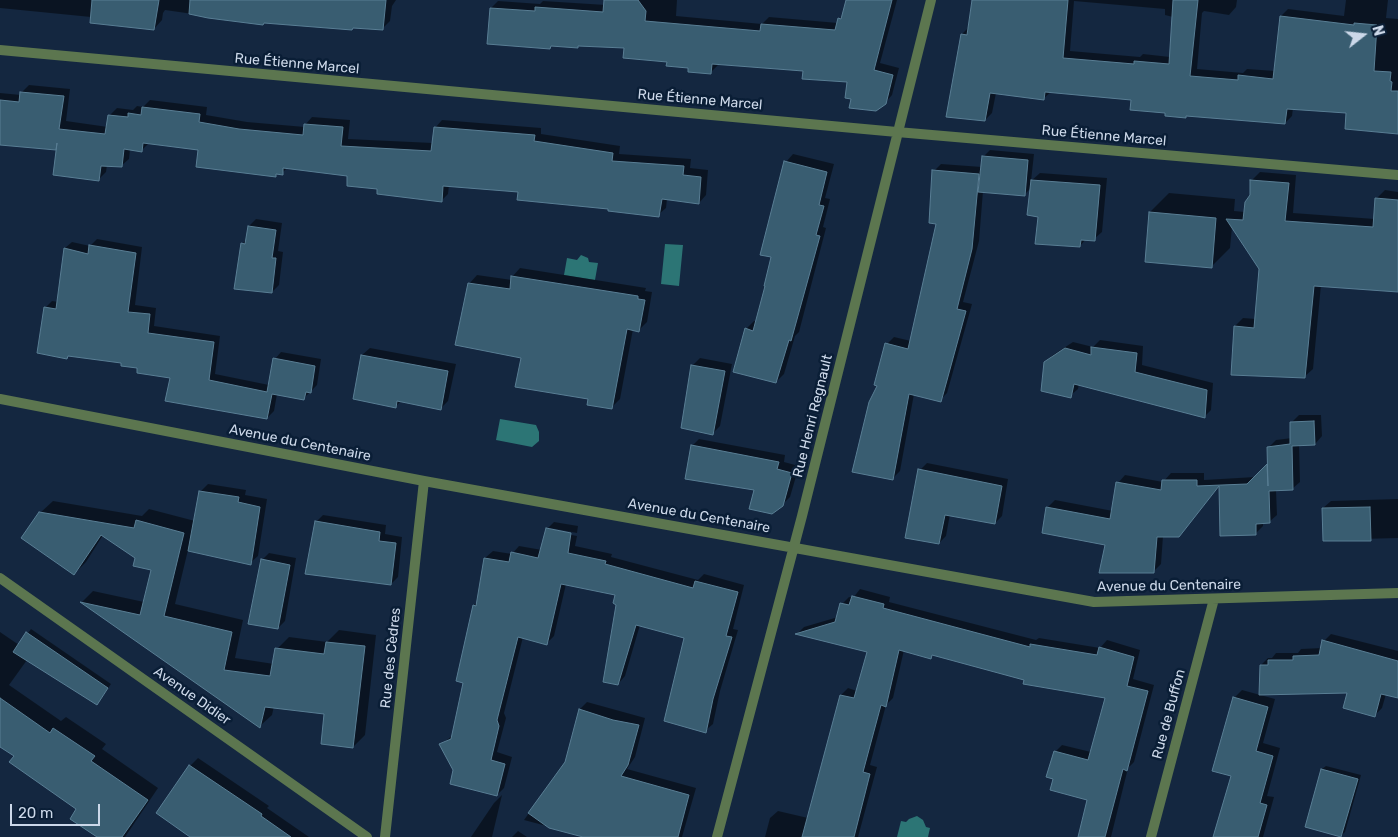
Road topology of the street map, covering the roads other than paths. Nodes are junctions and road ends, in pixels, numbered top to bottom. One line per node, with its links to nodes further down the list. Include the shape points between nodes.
1 (931, 0): 3 (street, Rue Henri Regnault)
2 (0, 50): 3 (street, Rue Étienne Marcel)
3 (897, 132): 4 (street, Rue Étienne Marcel); 7 (street, Rue Henri Regnault)
4 (1398, 176)
5 (0, 399): 6 (street, Avenue du Centenaire)
6 (424, 481): 7 (street, Avenue du Centenaire); 12 (street, Rue des Cèdres)
7 (793, 547): 10 (street, Avenue du Centenaire, via 1094,602); 13 (street, Rue Henri Regnault)
8 (0, 578): 11 (street, Avenue Didier)
9 (1398, 593): 10 (street, Avenue du Centenaire)
10 (1214, 599): 14 (street, Rue de Buffon)
11 (367, 837)
12 (385, 837)
13 (717, 837)
14 (1151, 837)

